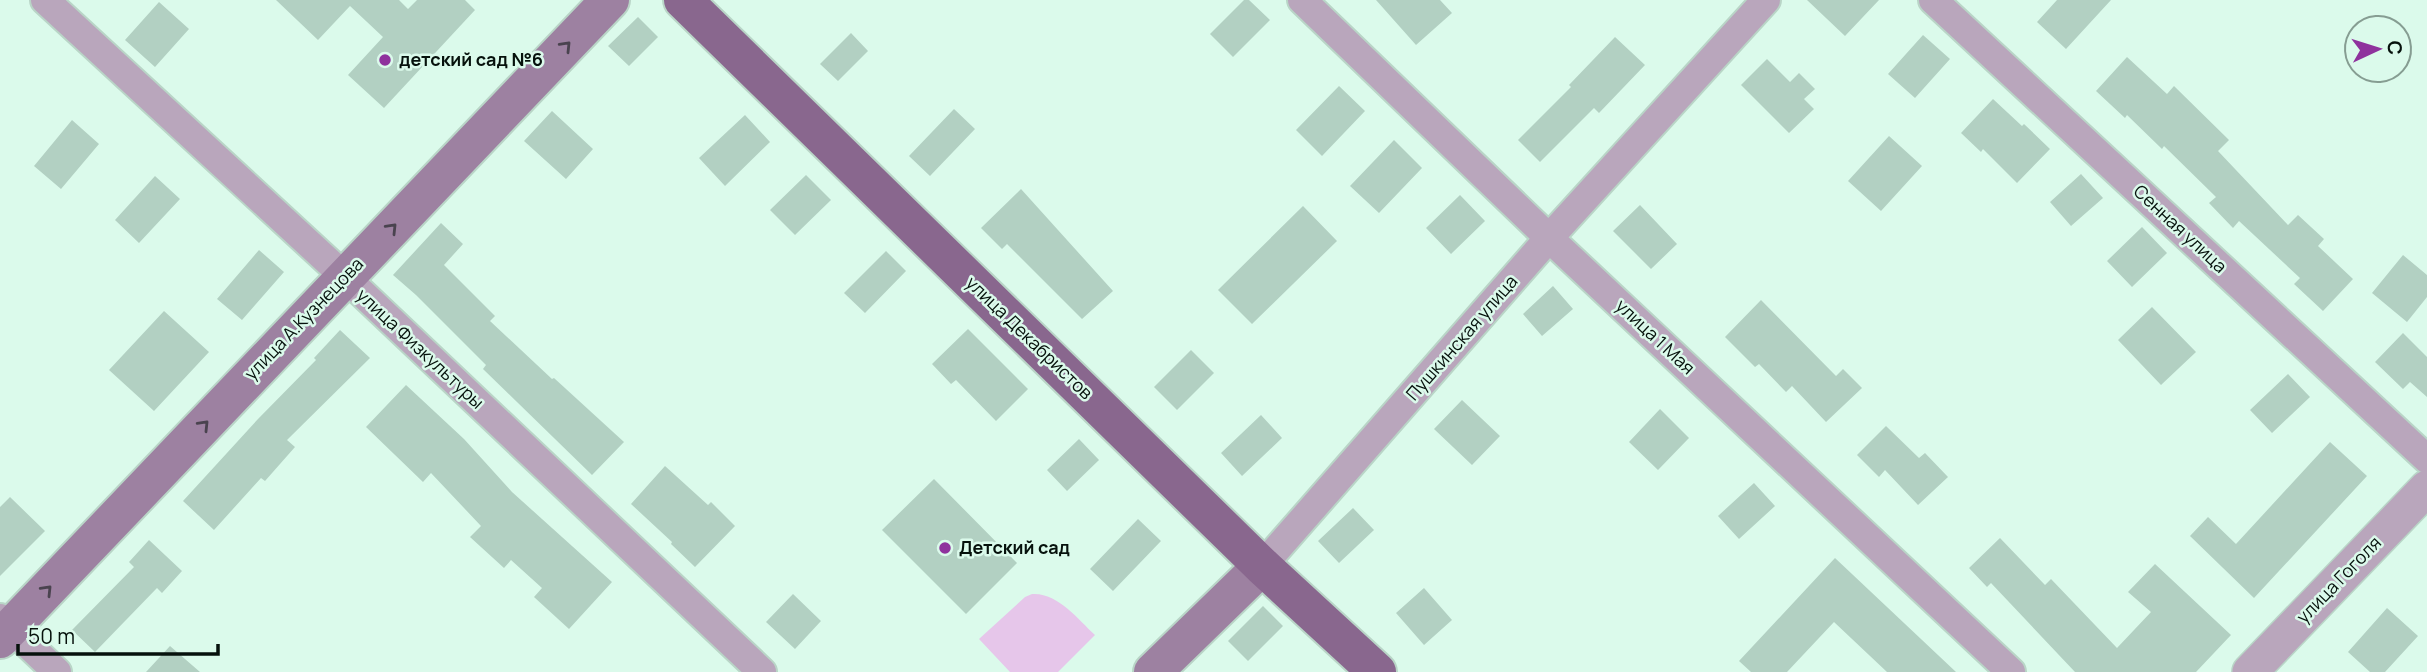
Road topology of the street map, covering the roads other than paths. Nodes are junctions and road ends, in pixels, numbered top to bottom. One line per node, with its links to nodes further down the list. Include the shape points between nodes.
1 (45, 0): 8 (street, улица Физкультуры)
2 (610, 0): 8 (main road, улица А.Кузнецова, one-way to 2)
3 (683, 0): 11 (main road, улица Декабристов)
4 (1302, 0): 7 (street, улица 1 Мая)
5 (1766, 0): 7 (street, Пушкинская улица)
6 (1933, 0): 9 (street, Сенная улица)
7 (1549, 238): 11 (street, Пушкинская улица); 17 (street, улица 1 Мая)
8 (345, 277): 12 (main road, улица А.Кузнецова, one-way to 8); 14 (street, улица Физкультуры)
9 (2427, 459)
10 (2427, 488): 18 (street, улица Гоголя)
11 (1262, 566): 15 (main road, Пушкинская улица); 16 (main road, улица Декабристов)
12 (3, 629): 13 (street)
13 (57, 672)
14 (762, 672)
15 (1153, 672)
16 (1377, 672)
17 (2011, 672)
18 (2250, 672)

